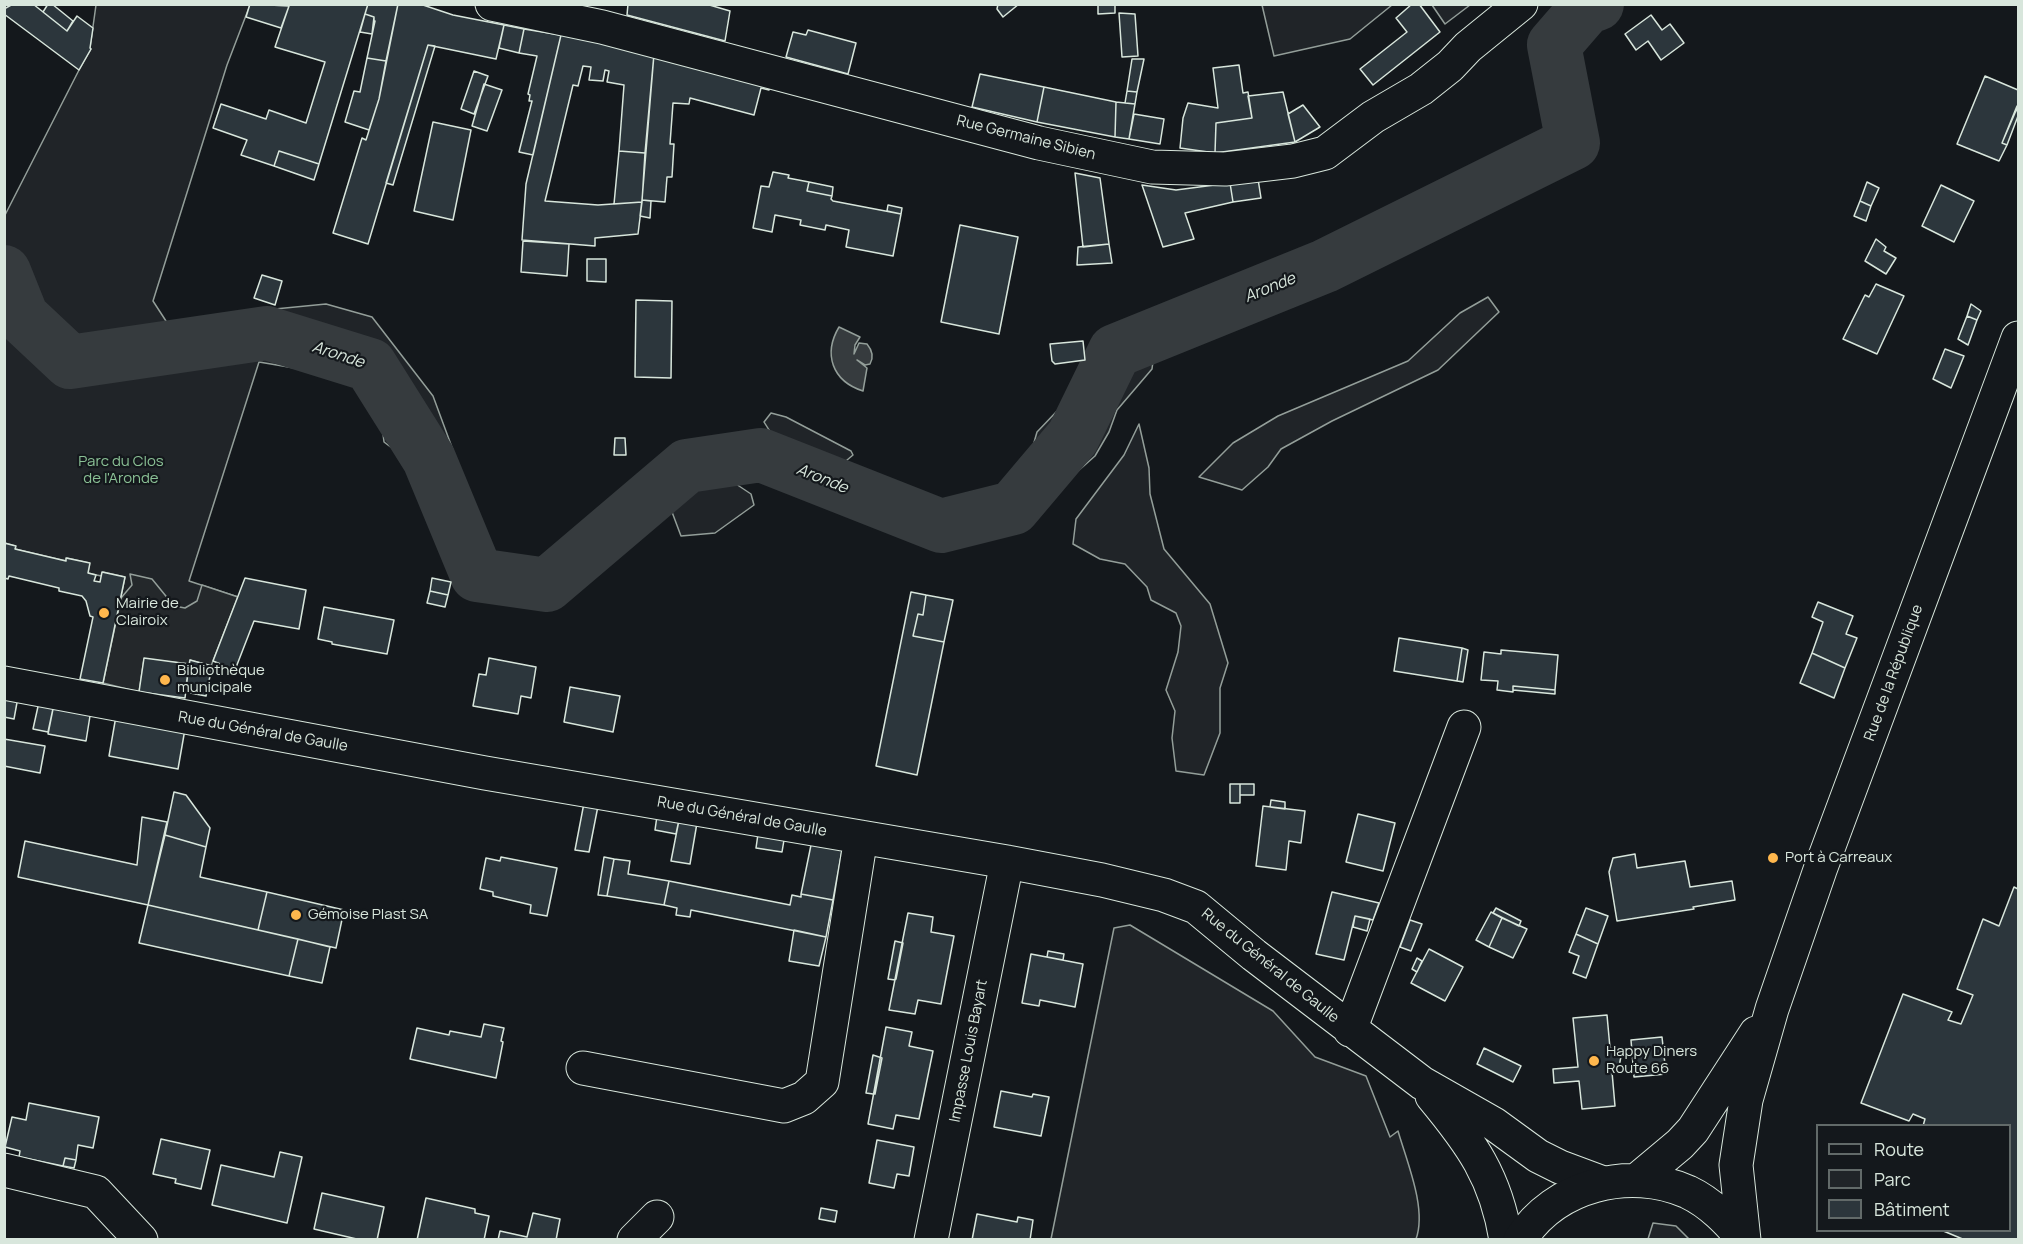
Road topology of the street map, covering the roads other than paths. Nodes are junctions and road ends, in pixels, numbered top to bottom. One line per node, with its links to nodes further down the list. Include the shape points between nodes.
1 (492, 4): 3 (street, Rue Germaine Sibien)
2 (1521, 4): 3 (street, Rue Germaine Sibien, via 1421,89 1373,117 1325,153 1225,169 1152,167 1039,143)
3 (603, 16)
4 (2019, 338): 9 (street, Rue de la République, via 1816,880)
5 (4, 683): 7 (street, Rue du Général de Gaulle, via 485,773)
6 (1464, 727): 10 (street)
7 (861, 837): 8 (street, Rue du Général de Gaulle); 11 (street, via 822,1082 804,1098 784,1106)
8 (1007, 862): 10 (street, Rue du Général de Gaulle, via 1102,880 1196,907); 19 (street, Impasse Louis Bayart)
9 (1772, 1009): 14 (street, Rue de la République, via 1693,1130); 22 (street, Rue de la République, via 1746,1100 1736,1165)
10 (1350, 1030): 12 (street, Rue du Général de Gaulle)
11 (583, 1068)
12 (1422, 1083): 15 (street, Rue du Général de Gaulle, via 1494,1124 1538,1156); 20 (street, Rue du Général de Gaulle, via 1480,1159 1502,1214)
13 (4, 1170): 17 (street, via 96,1192)
14 (1637, 1180): 15 (street); 22 (street, via 1664,1184 1712,1206)
15 (1603, 1184): 21 (street, via 1578,1190 1550,1206)
16 (657, 1217): 18 (street)
17 (141, 1239)
18 (634, 1239)
19 (931, 1239)
20 (1506, 1239)
21 (1520, 1239)
22 (1744, 1239)

